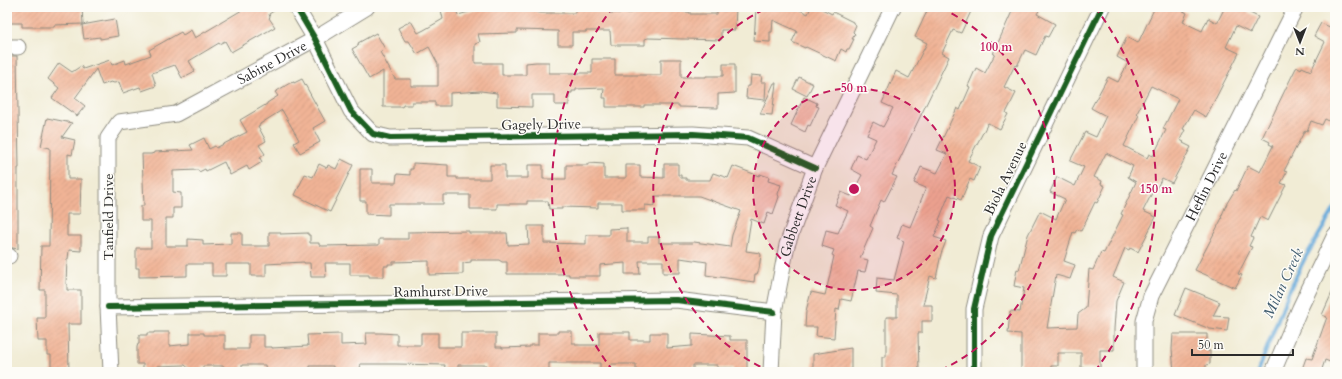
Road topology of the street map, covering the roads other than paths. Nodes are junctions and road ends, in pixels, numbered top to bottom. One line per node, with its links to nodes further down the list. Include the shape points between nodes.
1 (296, 7): 6 (street, Gagely Drive)
2 (367, 7): 6 (street, Sabine Drive)
3 (893, 7): 8 (street, Gabbett Drive)
4 (1102, 7): 14 (street, Biola Avenue, via 991,236 974,308)
5 (1296, 7): 15 (street, Heflin Drive, via 1151,296 1144,321)
6 (315, 38): 7 (street, Sabine Drive); 8 (street, Gagely Drive, via 351,111 373,134 390,138 693,134 748,138)
7 (176, 114): 10 (street, Tanfield Drive, via 119,122 108,138)
8 (815, 168): 11 (street, Gabbett Drive, via 787,244)
9 (1335, 235): 16 (street)
10 (108, 306): 11 (street, Ramhurst Drive, via 676,300); 12 (street, Tanfield Drive)
11 (774, 312): 13 (street, Gabbett Drive)
12 (110, 372)
13 (771, 372)
14 (974, 372)
15 (1144, 372)
16 (1273, 372)

